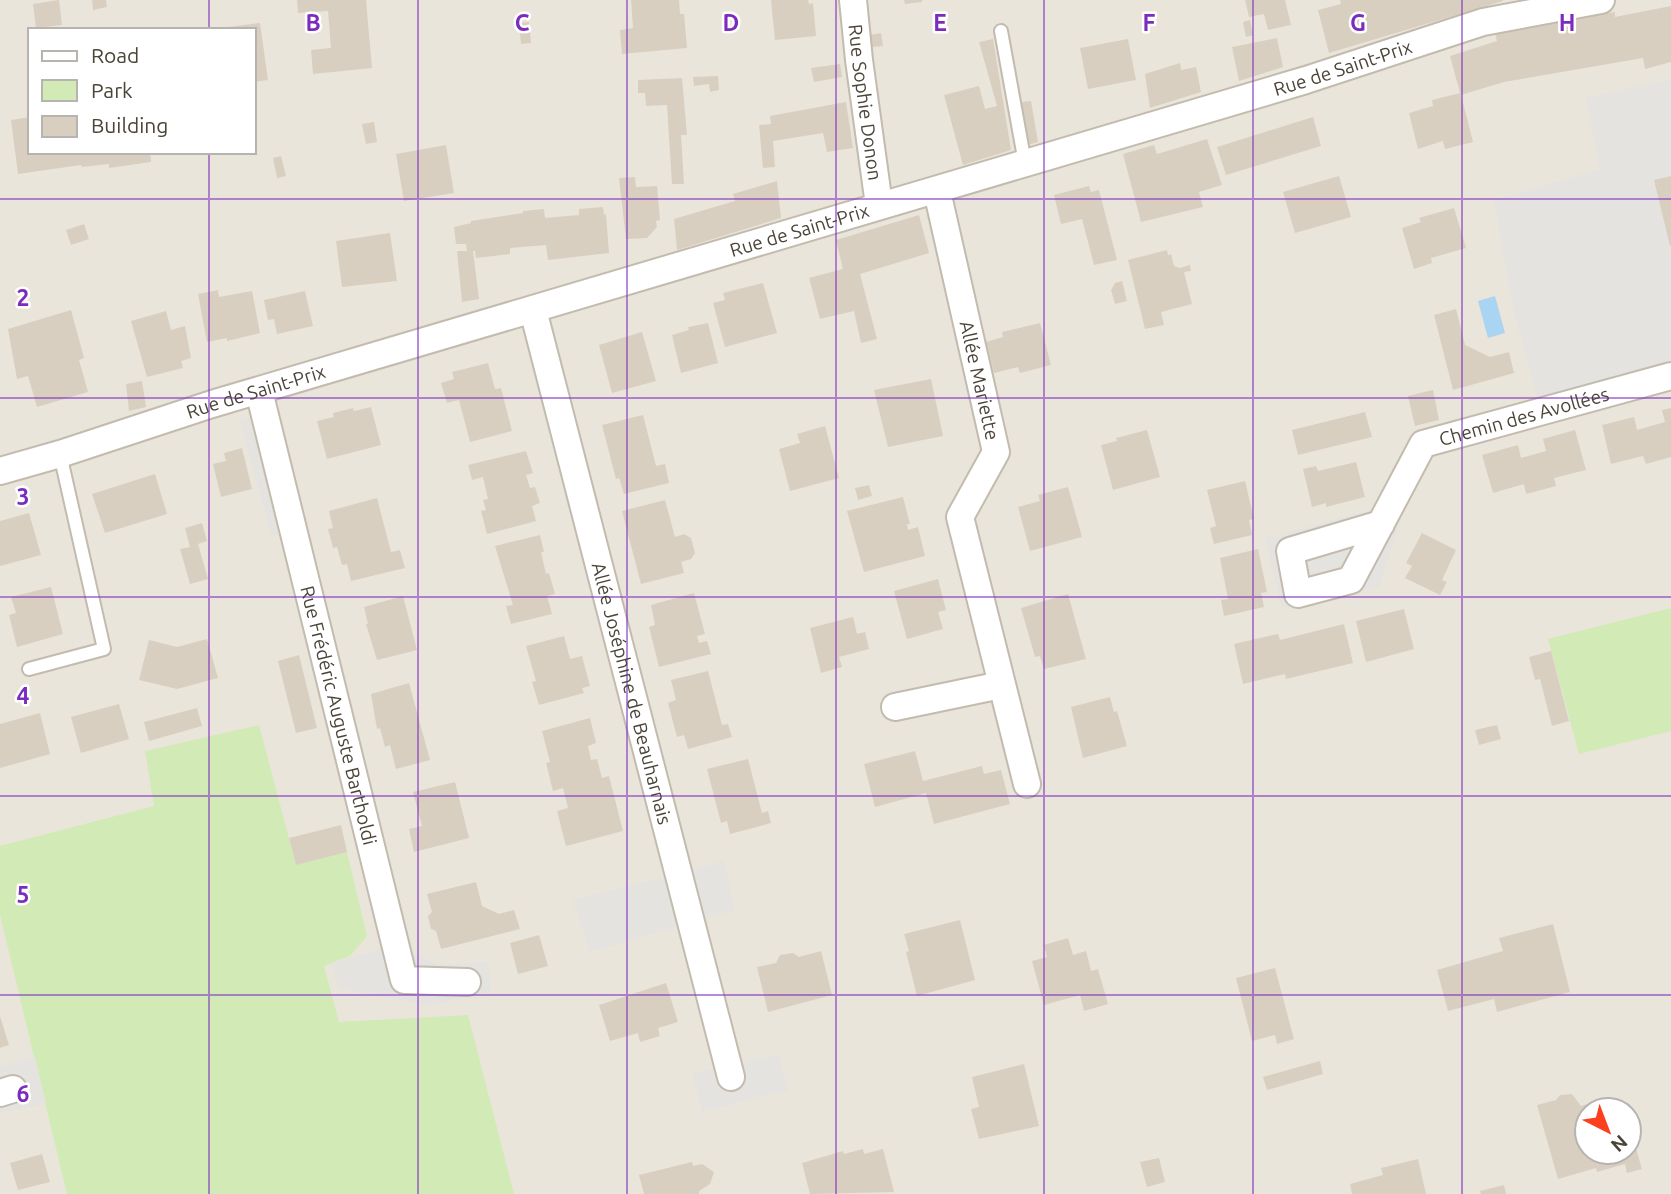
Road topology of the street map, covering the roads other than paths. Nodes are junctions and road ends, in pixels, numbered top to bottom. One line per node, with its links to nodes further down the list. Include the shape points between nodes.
1 (853, 0): 6 (street, Rue Sophie Donon)
2 (1601, 0): 4 (street, Rue de Saint-Prix, via 1483,22)
3 (1000, 31): 4 (lane)
4 (1025, 163): 5 (street, Rue de Saint-Prix)
5 (937, 191): 6 (street, Rue de Saint-Prix); 14 (street, Allée Mariette, via 996,453 960,517)
6 (879, 205): 7 (street, Rue de Saint-Prix)
7 (533, 310): 9 (street, Rue de Saint-Prix); 18 (street, Allée Joséphine de Beauharnais)
8 (1671, 376): 12 (street, Chemin des Avollées, via 1423,444)
9 (259, 391): 10 (street, Rue de Saint-Prix); 17 (street, Rue Frédéric Auguste Bartholdi, via 404,980)
10 (60, 454): 11 (street, Rue de Saint-Prix); 13 (lane, via 104,649)
11 (0, 471)
12 (1381, 524)
13 (30, 669)
14 (1001, 685): 15 (street); 16 (street, Allée Mariette)
15 (895, 707)
16 (1027, 784)
17 (467, 982)
18 (731, 1077)

